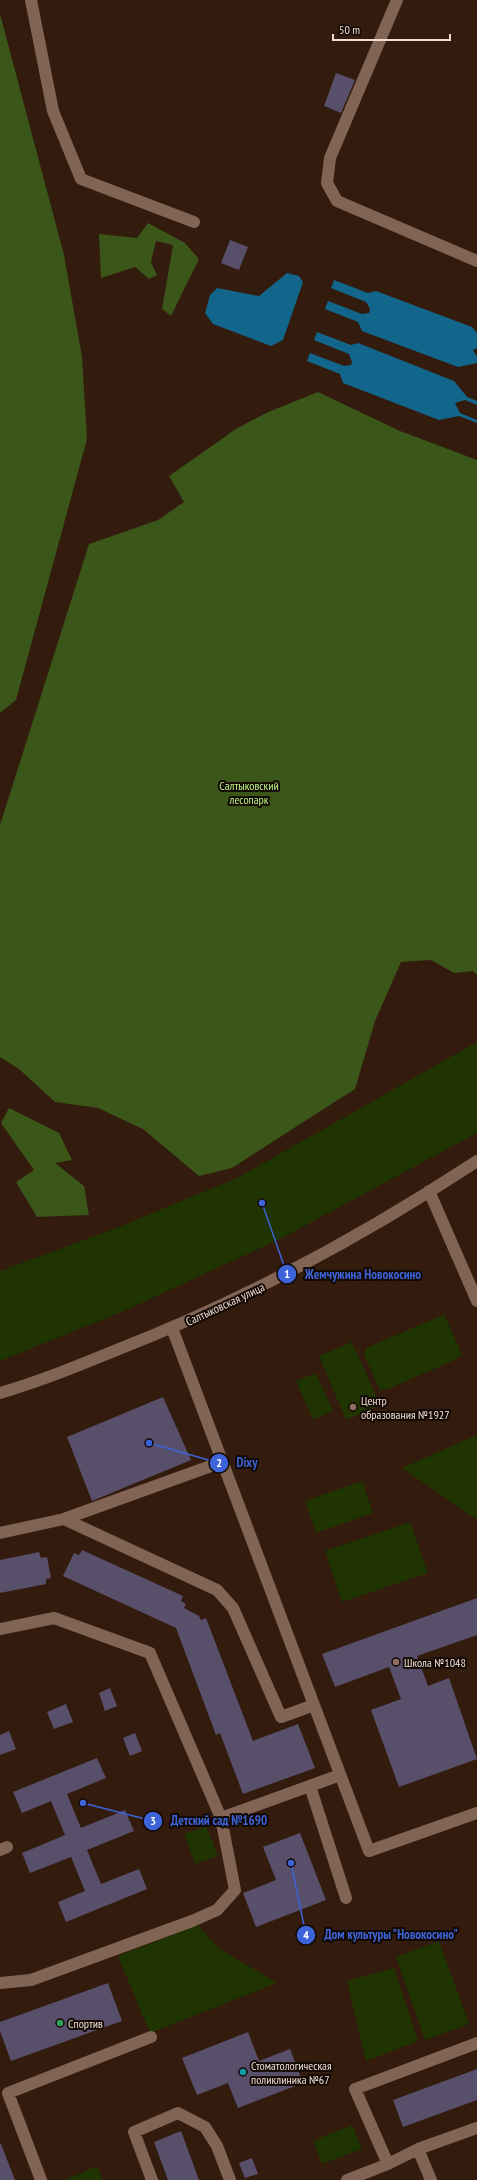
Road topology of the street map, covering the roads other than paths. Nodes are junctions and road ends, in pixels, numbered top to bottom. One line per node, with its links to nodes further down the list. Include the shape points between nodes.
1 (31, 0): 3 (street, via 53,111 81,179)
2 (397, 0): 4 (street, via 330,158 327,183 337,201)
3 (194, 222)
4 (477, 261)
5 (477, 1161): 6 (street, Салтыковская улица)
6 (429, 1191): 7 (street); 8 (street, Салтыковская улица, via 307,1264)
7 (477, 1301)
8 (172, 1328): 9 (street, Салтыковская улица, via 51,1376); 10 (street)
9 (0, 1393)
10 (222, 1462): 11 (street); 14 (street)
11 (64, 1519): 12 (street); 14 (street, via 217,1590 233,1608 281,1717)
12 (0, 1533)
13 (0, 1629): 18 (street, via 54,1618 150,1653)
14 (314, 1705): 15 (street)
15 (340, 1775): 16 (street); 17 (street, via 369,1851)
16 (310, 1786): 18 (street); 19 (street)
17 (477, 1813)
18 (220, 1818): 20 (street, via 235,1890 217,1910 31,1980)
19 (346, 1898)
20 (0, 1983)
21 (151, 2037): 26 (street, via 8,2093)
22 (477, 2043): 25 (street, via 355,2089)
23 (477, 2128): 24 (street)
24 (418, 2149): 25 (street); 30 (street)
25 (388, 2164): 29 (street)
26 (41, 2180)
27 (152, 2180): 28 (street, via 134,2132 178,2113 205,2127 217,2146)
28 (230, 2180)
29 (347, 2180)
30 (431, 2180)

